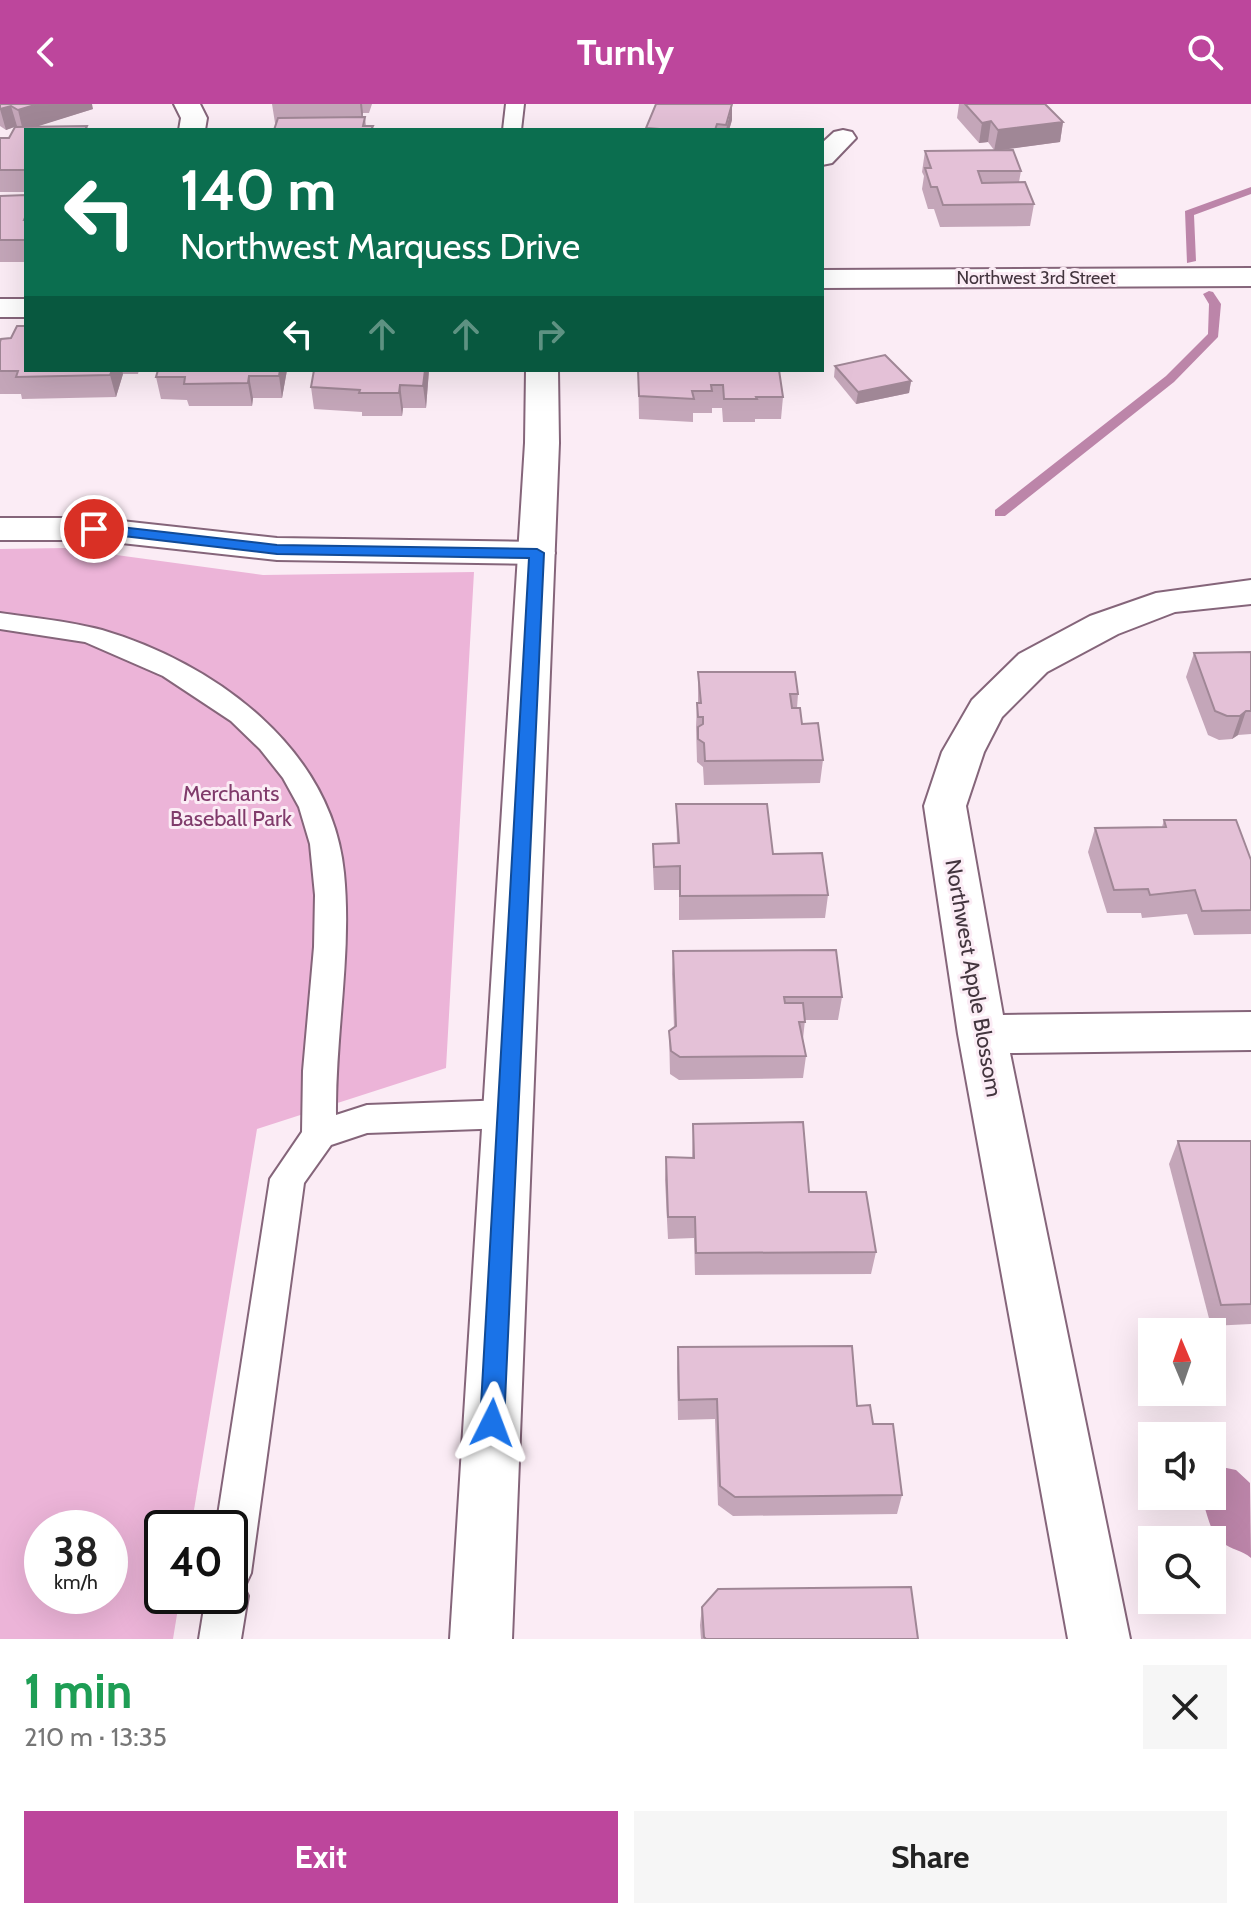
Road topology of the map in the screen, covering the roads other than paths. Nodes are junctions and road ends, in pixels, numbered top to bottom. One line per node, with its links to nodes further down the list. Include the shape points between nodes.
1 (187, 104): 3 (street)
2 (515, 104): 4 (lane)
3 (192, 128)
4 (512, 128)
5 (843, 138): 6 (street)
6 (824, 155)
7 (1251, 277): 8 (street, Northwest 3rd Street)
8 (824, 279)
9 (0, 308): 10 (street)
10 (24, 308)
11 (542, 372): 13 (street)
12 (0, 529): 13 (street, via 94,529 277,549)
13 (537, 553): 18 (street)
14 (1251, 592): 17 (street, Northwest Apple Blossom, via 1169,601 1104,625 1033,663 986,709 963,752 945,806)
15 (0, 621): 19 (lane, via 100,638 179,673 237,710 287,761 325,843 331,917)
16 (1251, 1031): 17 (street)
17 (982, 1034): 24 (street, Northwest Apple Blossom)
18 (508, 1114): 19 (lane, via 367,1119); 23 (street)
19 (319, 1135): 20 (lane, via 287,1179)
20 (239, 1510)
21 (224, 1614): 22 (lane)
22 (220, 1639)
23 (481, 1639)
24 (1099, 1639)

